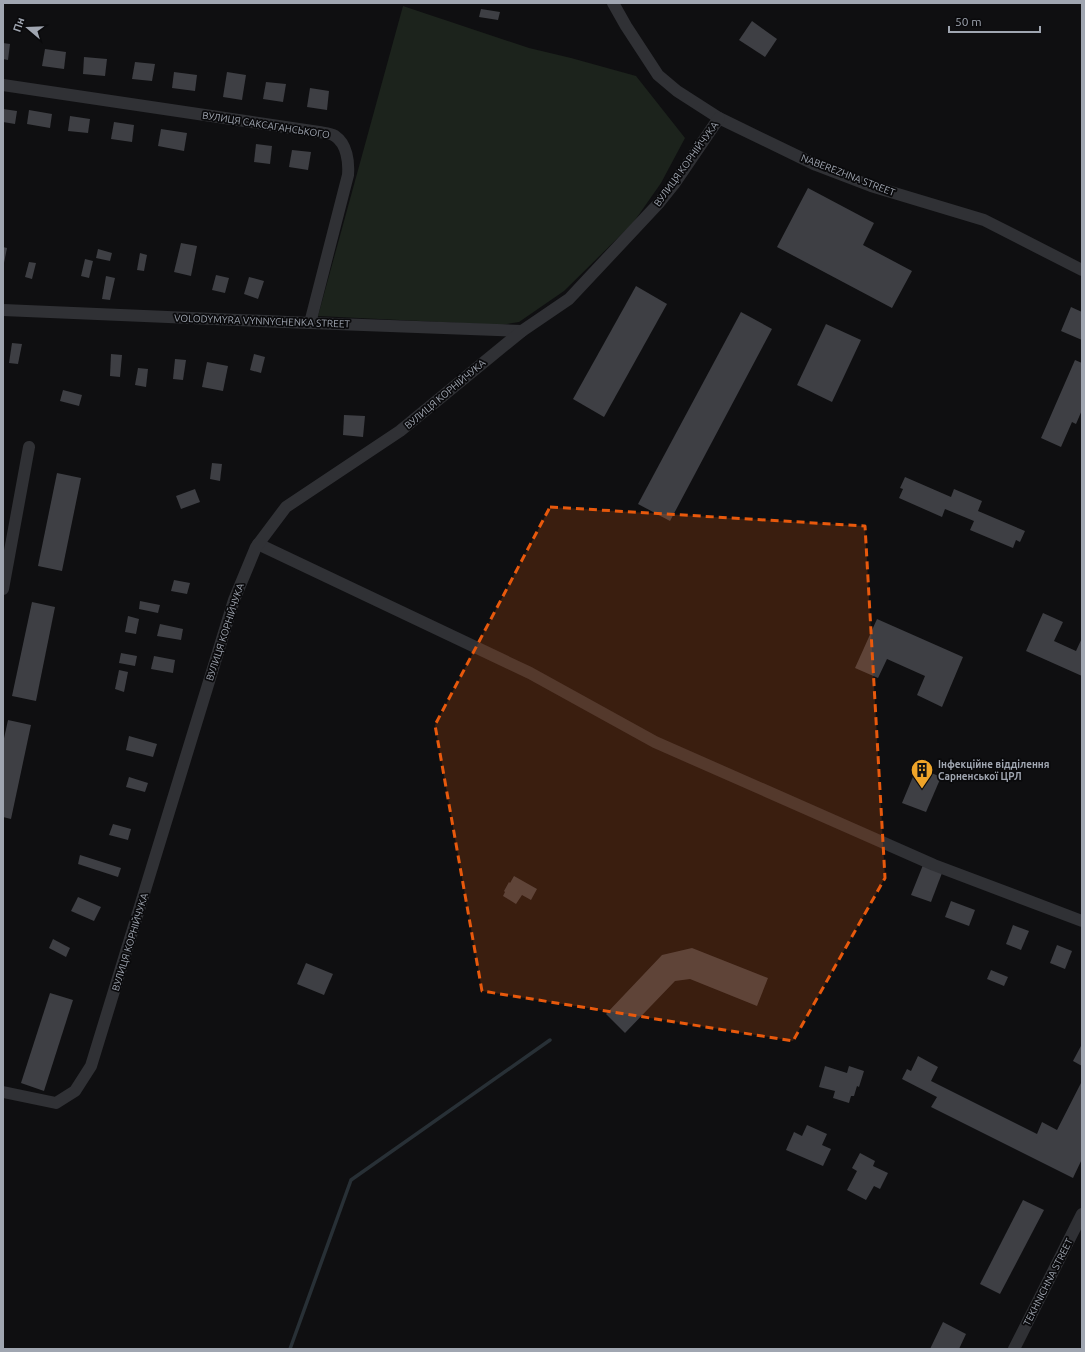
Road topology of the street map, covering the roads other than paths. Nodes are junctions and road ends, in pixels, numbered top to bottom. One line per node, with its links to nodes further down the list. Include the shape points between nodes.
1 (613, 3): 3 (street, NABEREZHNA STREET, via 658,74 677,91)
2 (3, 85): 6 (street, ВУЛИЦЯ САКСАГАНСЬКОГО, via 334,135 346,152 348,175)
3 (719, 118): 4 (street, NABEREZHNA STREET, via 823,167 871,186 984,220); 7 (street, ВУЛИЦЯ КОРНІЙЧУКА, via 674,184 628,238 570,299)
4 (1082, 270)
5 (3, 310): 6 (street, VOLODYMYRA VYNNYCHENKA STREET)
6 (310, 323): 7 (street, VOLODYMYRA VYNNYCHENKA STREET)
7 (522, 331): 9 (street, ВУЛИЦЯ КОРНІЙЧУКА, via 400,431 286,507)
8 (29, 447): 10 (street)
9 (258, 544): 11 (street, via 530,673 655,742 934,865); 12 (street, ВУЛИЦЯ КОРНІЙЧУКА, via 234,600 91,1066 75,1091 56,1103)
10 (3, 589)
11 (1082, 921)
12 (3, 1092)
13 (1082, 1214): 14 (street, TEKHNICHNA STREET)
14 (1014, 1349)

